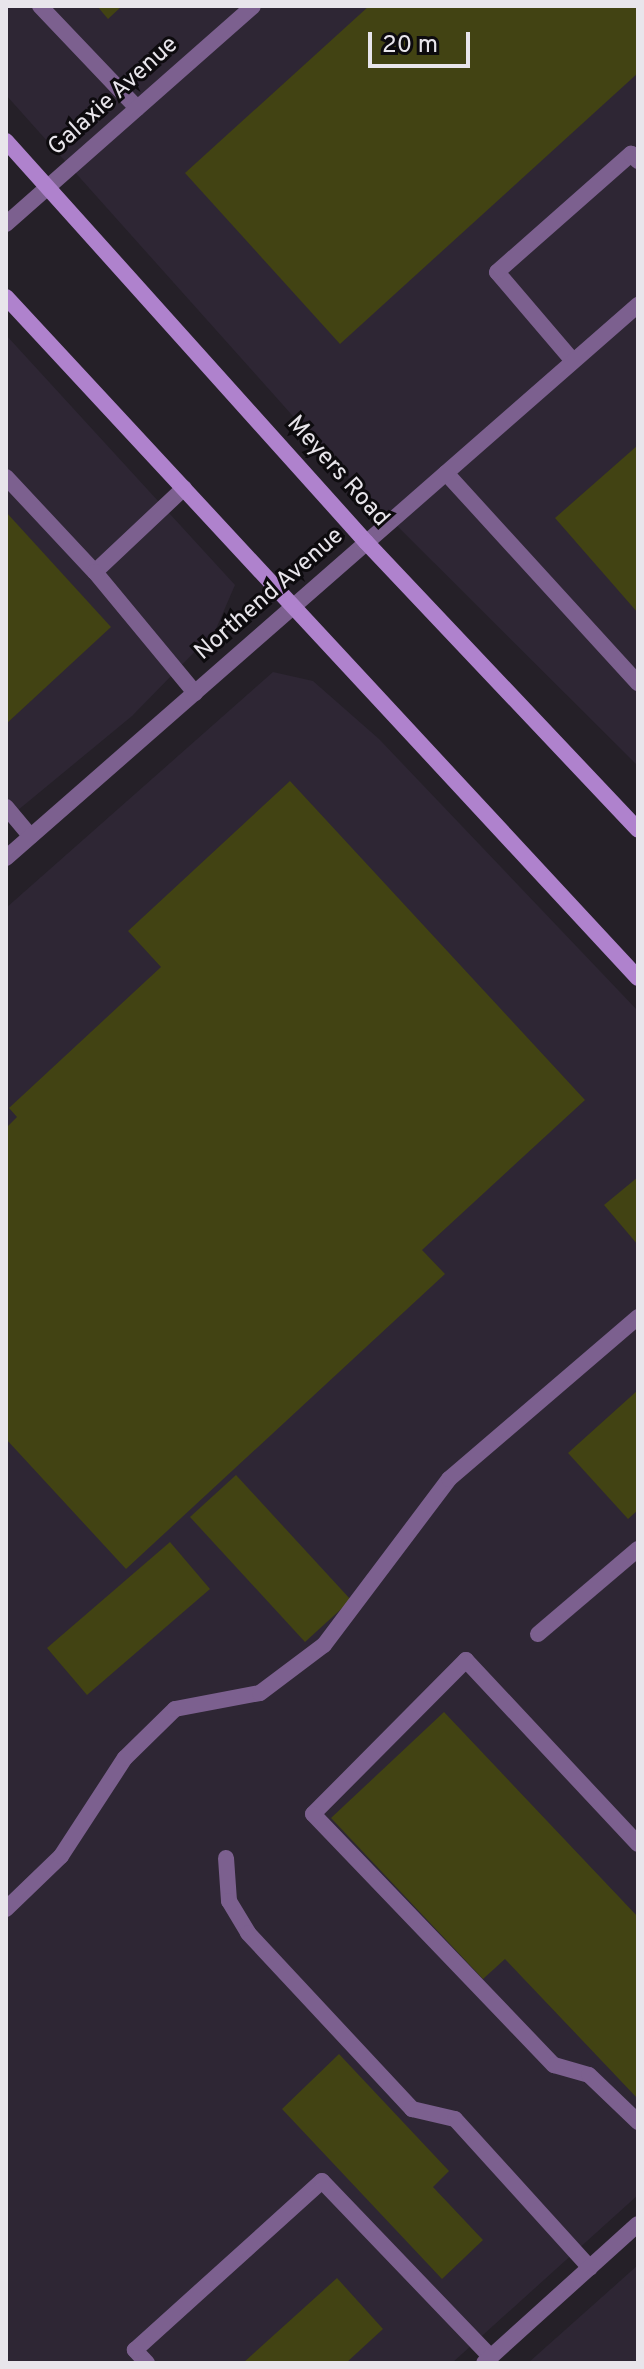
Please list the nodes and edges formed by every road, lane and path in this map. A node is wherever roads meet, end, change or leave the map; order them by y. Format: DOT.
graph roads {
  1 [pos="40,6"];
  2 [pos="253,6"];
  3 [pos="137,108"];
  4 [pos="6,141"];
  5 [pos="636,154"];
  6 [pos="49,187"];
  7 [pos="6,224"];
  8 [pos="6,297"];
  9 [pos="638,305"];
  10 [pos="573,361"];
  11 [pos="446,473"];
  12 [pos="6,477"];
  13 [pos="184,488"];
  14 [pos="366,542"];
  15 [pos="95,572"];
  16 [pos="291,609"];
  17 [pos="638,683"];
  18 [pos="195,693"];
  19 [pos="6,807"];
  20 [pos="638,830"];
  21 [pos="30,836"];
  22 [pos="6,858"];
  23 [pos="638,978"];
  24 [pos="638,1317"];
  25 [pos="638,1549"];
  26 [pos="538,1634"];
  27 [pos="638,1844"];
  28 [pos="226,1858"];
  29 [pos="6,1909"];
  30 [pos="638,2122"];
  31 [pos="638,2224"];
  32 [pos="590,2268"];
  33 [pos="488,2360"];
  34 [pos="147,2363"];
  1 -- 3 [label="street"];
  2 -- 3 [label="street, Galaxie Avenue"];
  3 -- 6 [label="street, Galaxie Avenue"];
  4 -- 6 [label="street, Meyers Road"];
  5 -- 10 [label="street"];
  6 -- 7 [label="street, Galaxie Avenue"];
  6 -- 14 [label="street, Meyers Road"];
  8 -- 13 [label="street"];
  9 -- 10 [label="street, Northend Avenue"];
  10 -- 11 [label="street, Northend Avenue"];
  11 -- 14 [label="street, Northend Avenue"];
  11 -- 17 [label="street"];
  12 -- 15 [label="street"];
  13 -- 15 [label="street"];
  13 -- 16 [label="street"];
  14 -- 16 [label="street, Northend Avenue"];
  14 -- 20 [label="street, Meyers Road"];
  15 -- 18 [label="street"];
  16 -- 18 [label="street, Northend Avenue"];
  16 -- 23 [label="street"];
  18 -- 21 [label="street, Northend Avenue"];
  19 -- 21 [label="street"];
  21 -- 22 [label="street, Northend Avenue"];
  24 -- 29 [label="street"];
  25 -- 26 [label="street"];
  27 -- 30 [label="street"];
  28 -- 32 [label="street"];
  31 -- 32 [label="street"];
  32 -- 33 [label="street"];
  33 -- 34 [label="street"];
}
